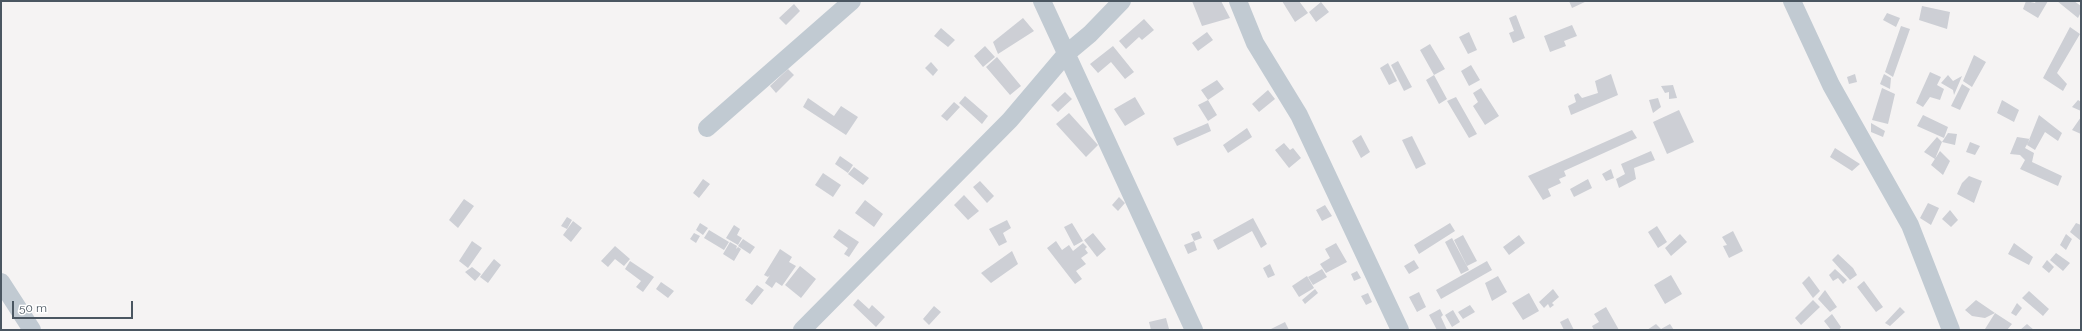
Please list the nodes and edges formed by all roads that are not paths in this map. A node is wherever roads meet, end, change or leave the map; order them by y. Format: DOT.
graph roads {
  1 [pos="852,1"];
  2 [pos="1042,1"];
  3 [pos="1122,1"];
  4 [pos="1238,1"];
  5 [pos="1792,1"];
  6 [pos="1066,54"];
  7 [pos="707,128"];
  8 [pos="1,282"];
  9 [pos="32,330"];
  10 [pos="802,330"];
  11 [pos="1194,330"];
  12 [pos="1400,330"];
  13 [pos="1950,330"];
  1 -- 7 [label="street"];
  2 -- 6 [label="street"];
  3 -- 6 [label="street"];
  4 -- 12 [label="street"];
  5 -- 13 [label="street"];
  6 -- 10 [label="street"];
  6 -- 11 [label="street"];
  8 -- 9 [label="street"];
}
